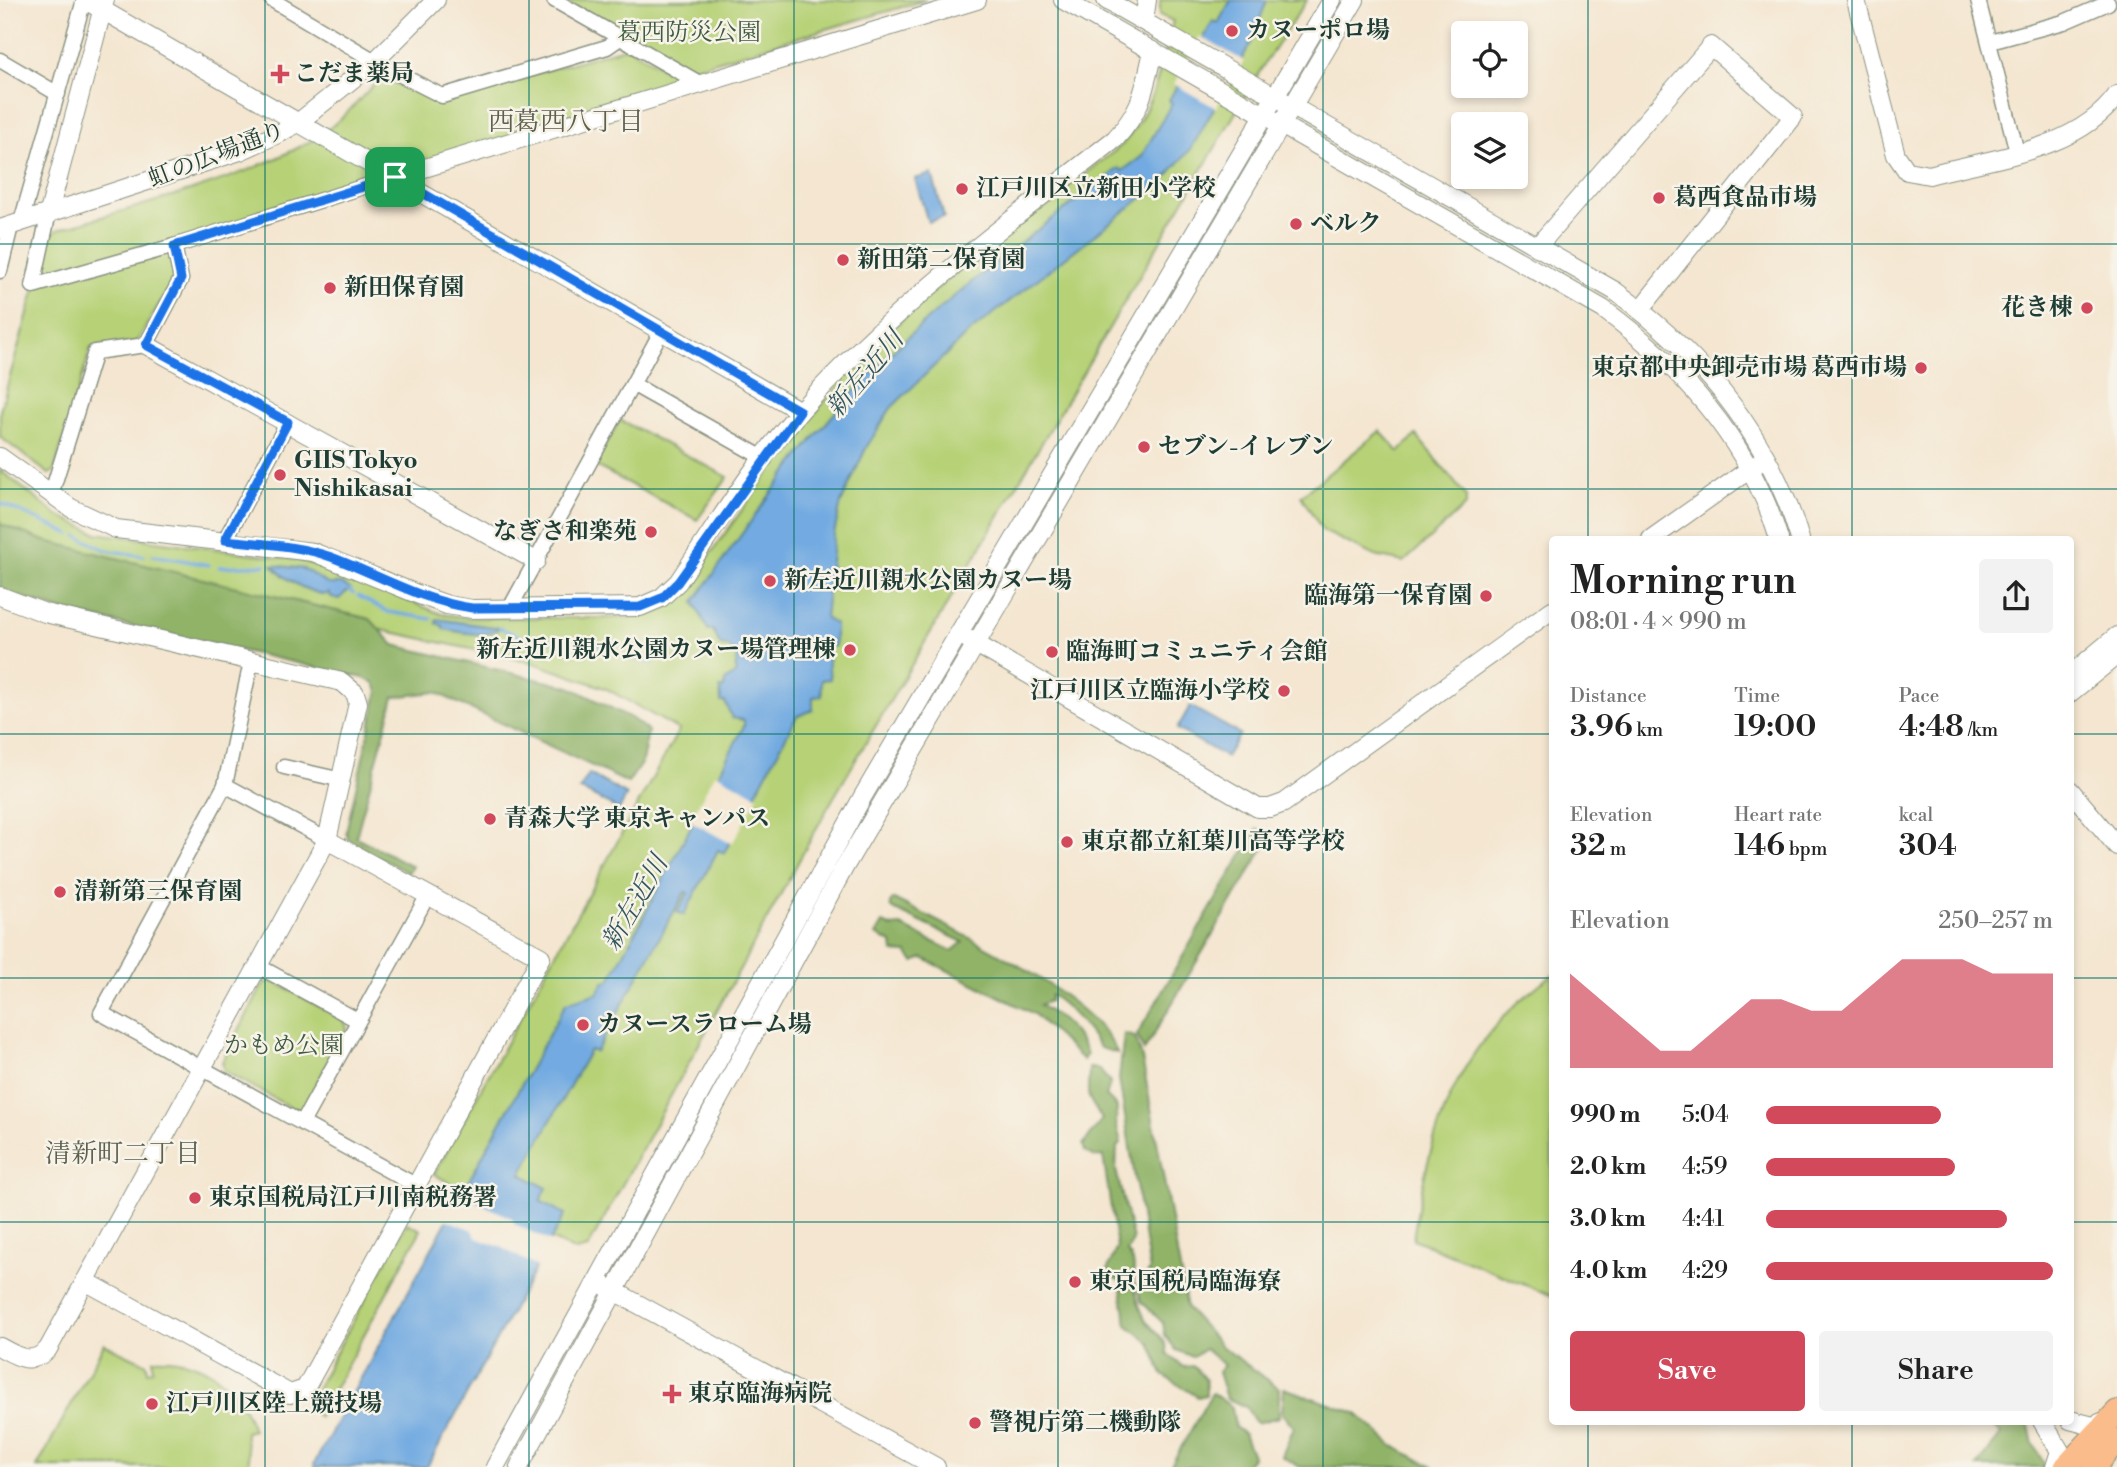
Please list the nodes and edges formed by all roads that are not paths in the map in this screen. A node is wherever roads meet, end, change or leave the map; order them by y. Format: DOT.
graph roads {
  1 [pos="85,0"];
  2 [pos="436,0"];
  3 [pos="554,0"];
  4 [pos="977,0"];
  5 [pos="1063,0"];
  6 [pos="1106,0"];
  7 [pos="1147,0"];
  8 [pos="1332,0"];
  9 [pos="1355,0"];
  10 [pos="1856,0"];
  11 [pos="1978,0"];
  12 [pos="281,2"];
  13 [pos="104,5"];
  14 [pos="2110,6"];
  15 [pos="1144,21"];
  16 [pos="620,38"];
  17 [pos="1990,42"];
  18 [pos="1153,51"];
  19 [pos="0,60"];
  20 [pos="375,61"];
  21 [pos="701,84"];
  22 [pos="58,94"];
  23 [pos="2117,95"];
  24 [pos="1276,97"];
  25 [pos="1292,107"];
  26 [pos="1264,117"];
  27 [pos="299,122"];
  28 [pos="1281,126"];
  29 [pos="2017,152"];
  30 [pos="395,177"];
  31 [pos="49,212"];
  32 [pos="11,226"];
  33 [pos="174,246"];
  34 [pos="1537,247"];
  35 [pos="0,271"];
  36 [pos="1640,310"];
  37 [pos="661,331"];
  38 [pos="146,345"];
  39 [pos="634,385"];
  40 [pos="800,411"];
  41 [pos="288,422"];
  42 [pos="0,457"];
  43 [pos="1766,458"];
  44 [pos="765,459"];
  45 [pos="1749,470"];
  46 [pos="51,495"];
  47 [pos="1655,536"];
  48 [pos="1778,536"];
  49 [pos="1799,536"];
  50 [pos="225,540"];
  51 [pos="536,561"];
  52 [pos="0,597"];
  53 [pos="512,606"];
  54 [pos="1549,612"];
  55 [pos="960,634"];
  56 [pos="2117,636"];
  57 [pos="976,644"];
  58 [pos="2117,655"];
  59 [pos="251,662"];
  60 [pos="2074,672"];
  61 [pos="2074,691"];
  62 [pos="284,767"];
  63 [pos="342,780"];
  64 [pos="225,785"];
  65 [pos="2074,795"];
  66 [pos="327,840"];
  67 [pos="2117,846"];
  68 [pos="428,895"];
  69 [pos="258,966"];
  70 [pos="357,1020"];
  71 [pos="203,1069"];
  72 [pos="302,1123"];
  73 [pos="415,1185"];
  74 [pos="85,1281"];
  75 [pos="596,1281"];
  76 [pos="615,1291"];
  77 [pos="0,1347"];
  78 [pos="2115,1413"];
  79 [pos="2074,1421"];
  80 [pos="2044,1425"];
  81 [pos="2117,1440"];
  82 [pos="495,1467"];
  83 [pos="519,1467"];
  84 [pos="936,1467"];
  85 [pos="2055,1467"];
  86 [pos="2066,1467"];
  87 [pos="2094,1467"];
  1 -- 13 [label="street"];
  1 -- 22 [label="street"];
  2 -- 20 [label="street, 虹の広場通り"];
  3 -- 16 [label="street"];
  4 -- 21 [label="street"];
  5 -- 18 [label="street"];
  6 -- 15 [label="street"];
  7 -- 15 [label="street"];
  8 -- 24 [label="street"];
  9 -- 25 [label="street"];
  10 -- 29 [label="street"];
  11 -- 17 [label="street"];
  12 -- 20 [label="street"];
  13 -- 27 [label="street"];
  13 -- 31 [label="street"];
  14 -- 17 [label="street"];
  15 -- 24 [label="street"];
  16 -- 20 [label="street"];
  16 -- 21 [label="street"];
  17 -- 29 [label="street"];
  18 -- 26 [label="street"];
  18 -- 40 [label="street"];
  19 -- 22 [label="street"];
  20 -- 27 [label="street, 虹の広場通り"];
  21 -- 30 [label="street"];
  22 -- 32 [label="street"];
  23 -- 29 [label="street"];
  24 -- 25 [label="street"];
  24 -- 26 [label="street"];
  25 -- 28 [label="street"];
  25 -- 34 [label="street"];
  26 -- 28 [label="street"];
  26 -- 55 [label="street"];
  27 -- 30 [label="street"];
  27 -- 31 [label="street, 虹の広場通り"];
  28 -- 45 [label="street"];
  28 -- 57 [label="street"];
  30 -- 33 [label="street"];
  30 -- 37 [label="street"];
  31 -- 32 [label="street, 虹の広場通り"];
  31 -- 33 [label="street"];
  32 -- 35 [label="street"];
  33 -- 38 [label="street"];
  34 -- 36 [label="street"];
  34 -- 36 [label="street"];
  36 -- 43 [label="street"];
  37 -- 39 [label="street"];
  37 -- 40 [label="street"];
  38 -- 41 [label="street"];
  38 -- 46 [label="street"];
  39 -- 44 [label="street"];
  39 -- 51 [label="street"];
  40 -- 44 [label="street"];
  41 -- 50 [label="street"];
  41 -- 51 [label="street"];
  42 -- 46 [label="street"];
  43 -- 45 [label="street"];
  43 -- 49 [label="street"];
  44 -- 53 [label="street"];
  45 -- 47 [label="street"];
  45 -- 48 [label="street"];
  46 -- 50 [label="street"];
  50 -- 53 [label="street"];
  51 -- 53 [label="street"];
  52 -- 59 [label="street"];
  54 -- 57 [label="street"];
  55 -- 57 [label="street"];
  55 -- 75 [label="street"];
  56 -- 60 [label="street"];
  57 -- 76 [label="street"];
  58 -- 61 [label="street"];
  59 -- 63 [label="street"];
  59 -- 64 [label="street"];
  62 -- 63 [label="street"];
  63 -- 66 [label="street"];
  64 -- 66 [label="street"];
  64 -- 71 [label="street"];
  65 -- 67 [label="street"];
  66 -- 68 [label="street"];
  66 -- 69 [label="street"];
  68 -- 70 [label="street"];
  68 -- 73 [label="street"];
  69 -- 70 [label="street"];
  69 -- 71 [label="street"];
  70 -- 72 [label="street"];
  71 -- 72 [label="street"];
  71 -- 74 [label="street"];
  72 -- 73 [label="street"];
  73 -- 74 [label="street"];
  74 -- 77 [label="street"];
  75 -- 76 [label="street"];
  75 -- 82 [label="street"];
  76 -- 83 [label="street"];
  76 -- 84 [label="street"];
  78 -- 79 [label="street"];
  78 -- 86 [label="highway"];
  80 -- 85 [label="street"];
  81 -- 87 [label="highway"];
}
